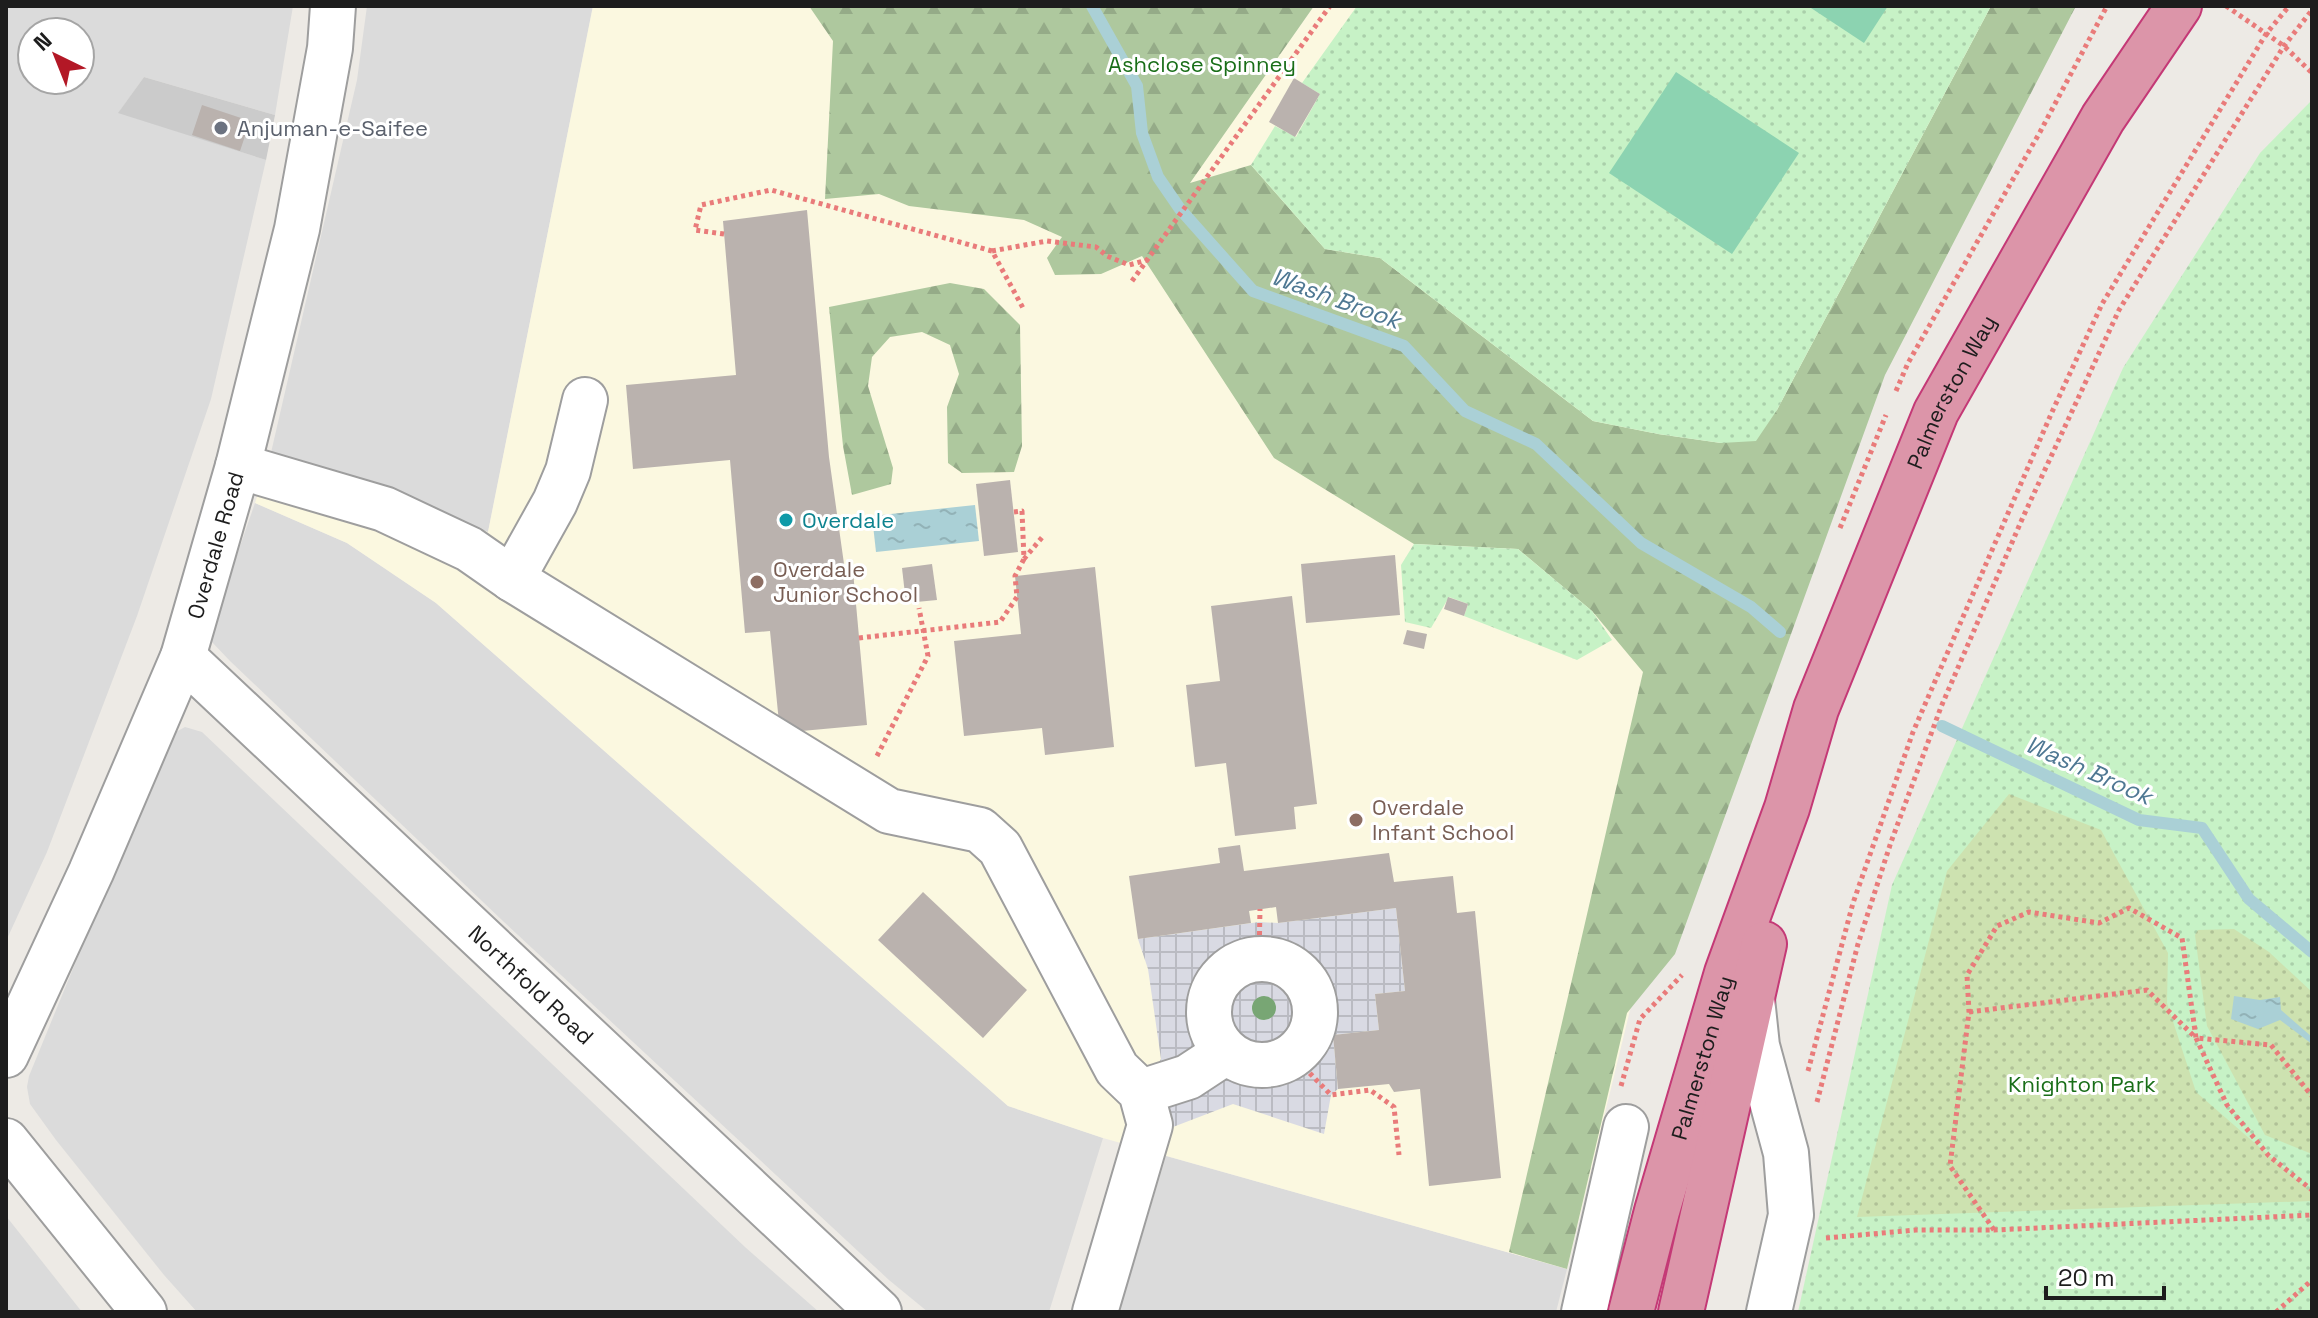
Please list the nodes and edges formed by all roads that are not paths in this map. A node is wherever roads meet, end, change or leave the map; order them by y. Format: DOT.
graph roads {
  1 [pos="333,6"];
  2 [pos="2179,6"];
  3 [pos="585,400"];
  4 [pos="238,466"];
  5 [pos="512,579"];
  6 [pos="183,657"];
  7 [pos="1787,808"];
  8 [pos="1752,997"];
  9 [pos="1226,1052"];
  10 [pos="6,1055"];
  11 [pos="1145,1109"];
  12 [pos="1626,1127"];
  13 [pos="6,1141"];
  14 [pos="144,1312"];
  15 [pos="879,1312"];
  16 [pos="1095,1312"];
  17 [pos="1584,1312"];
  18 [pos="1631,1312"];
  19 [pos="1681,1312"];
  20 [pos="1769,1312"];
  1 -- 4 [label="street, Overdale Road"];
  2 -- 7 [label="highway, Palmerston Way"];
  3 -- 5 [label="street"];
  4 -- 5 [label="street"];
  4 -- 6 [label="street, Overdale Road"];
  5 -- 11 [label="street"];
  6 -- 10 [label="street, Overdale Road"];
  6 -- 15 [label="street, Northfold Road"];
  7 -- 8 [label="highway, Palmerston Way"];
  7 -- 18 [label="highway, Palmerston Way"];
  8 -- 19 [label="highway, Palmerston Way"];
  8 -- 20 [label="street"];
  9 -- 9 [label="street"];
  9 -- 11 [label="street"];
  11 -- 16 [label="street"];
  12 -- 17 [label="street"];
  13 -- 14 [label="street"];
}
